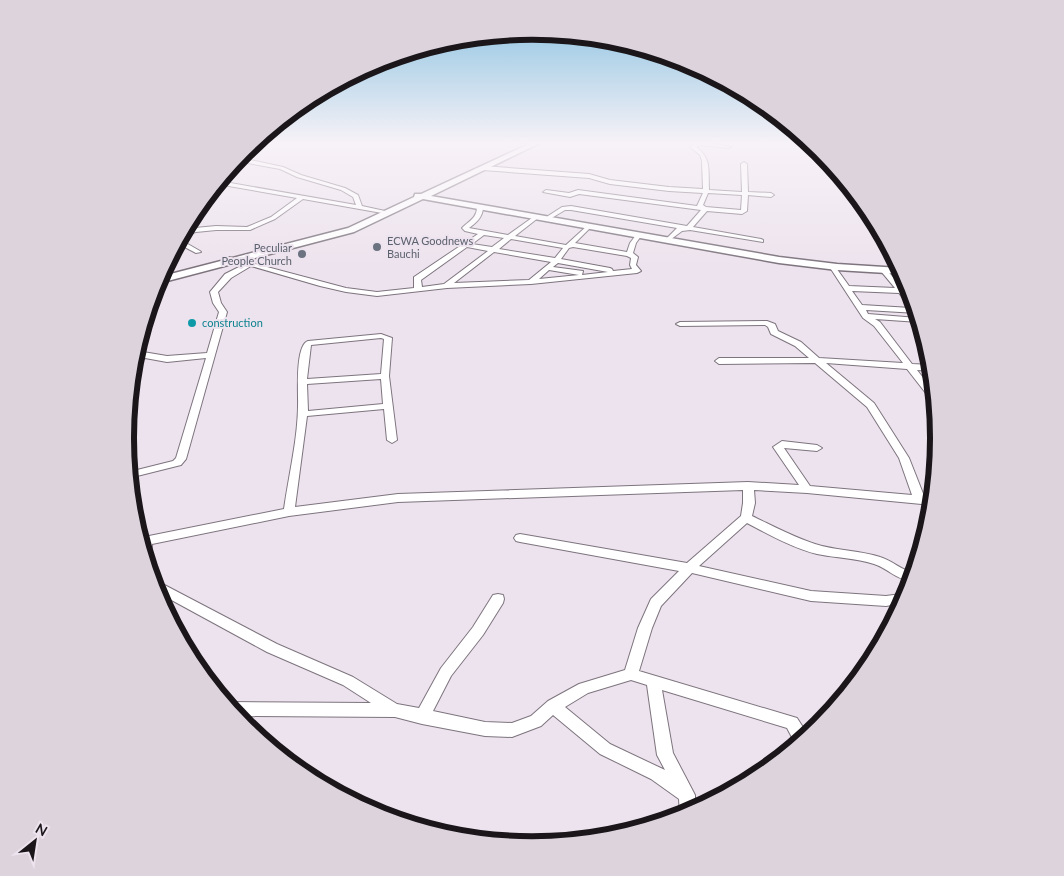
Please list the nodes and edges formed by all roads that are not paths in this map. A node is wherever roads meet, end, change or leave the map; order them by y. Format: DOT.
graph roads {
  1 [pos="226,184"];
  2 [pos="326,184"];
  3 [pos="450,184"];
  4 [pos="451,184"];
  5 [pos="624,184"];
  6 [pos="706,184"];
  7 [pos="746,184"];
  8 [pos="656,188"];
  9 [pos="546,192"];
  10 [pos="706,192"];
  11 [pos="746,194"];
  12 [pos="771,195"];
  13 [pos="427,196"];
  14 [pos="301,198"];
  15 [pos="647,202"];
  16 [pos="359,206"];
  17 [pos="480,207"];
  18 [pos="642,207"];
  19 [pos="705,209"];
  20 [pos="382,211"];
  21 [pos="636,213"];
  22 [pos="536,217"];
  23 [pos="550,217"];
  24 [pos="631,218"];
  25 [pos="588,227"];
  26 [pos="688,229"];
  27 [pos="192,231"];
  28 [pos="482,233"];
  29 [pos="638,236"];
  30 [pos="510,237"];
  31 [pos="670,238"];
  32 [pos="762,241"];
  33 [pos="184,245"];
  34 [pos="466,245"];
  35 [pos="567,246"];
  36 [pos="494,250"];
  37 [pos="198,252"];
  38 [pos="629,254"];
  39 [pos="234,259"];
  40 [pos="556,261"];
  41 [pos="250,264"];
  42 [pos="832,266"];
  43 [pos="546,268"];
  44 [pos="892,269"];
  45 [pos="884,270"];
  46 [pos="893,270"];
  47 [pos="625,272"];
  48 [pos="170,274"];
  49 [pos="596,275"];
  50 [pos="167,279"];
  51 [pos="531,282"];
  52 [pos="447,286"];
  53 [pos="847,288"];
  54 [pos="417,289"];
  55 [pos="901,291"];
  56 [pos="861,308"];
  57 [pos="909,310"];
  58 [pos="866,316"];
  59 [pos="912,319"];
  60 [pos="680,324"];
  61 [pos="143,355"];
  62 [pos="210,355"];
  63 [pos="818,360"];
  64 [pos="720,361"];
  65 [pos="909,366"];
  66 [pos="923,367"];
  67 [pos="385,376"];
  68 [pos="302,382"];
  69 [pos="927,389"];
  70 [pos="388,406"];
  71 [pos="303,414"];
  72 [pos="392,440"];
  73 [pos="817,448"];
  74 [pos="136,473"];
  75 [pos="748,486"];
  76 [pos="806,489"];
  77 [pos="919,499"];
  78 [pos="925,500"];
  79 [pos="288,512"];
  80 [pos="746,518"];
  81 [pos="520,538"];
  82 [pos="148,540"];
  83 [pos="689,568"];
  84 [pos="905,577"];
  85 [pos="164,590"];
  86 [pos="498,599"];
  87 [pos="896,599"];
  88 [pos="631,674"];
  89 [pos="653,680"];
  90 [pos="553,706"];
  91 [pos="241,708"];
  92 [pos="395,710"];
  93 [pos="422,717"];
  94 [pos="798,733"];
  95 [pos="687,795"];
  96 [pos="687,805"];
  1 -- 14 [label="street"];
  2 -- 16 [label="street"];
  3 -- 13 [label="street"];
  4 -- 13 [label="street"];
  5 -- 8 [label="street"];
  6 -- 10 [label="street"];
  7 -- 11 [label="street"];
  8 -- 10 [label="street"];
  8 -- 15 [label="street"];
  9 -- 15 [label="street"];
  10 -- 11 [label="street"];
  10 -- 19 [label="street"];
  11 -- 12 [label="street"];
  11 -- 19 [label="street"];
  13 -- 17 [label="street"];
  13 -- 20 [label="street"];
  13 -- 23 [label="street"];
  13 -- 39 [label="street"];
  14 -- 16 [label="street"];
  14 -- 27 [label="street"];
  15 -- 18 [label="street"];
  15 -- 19 [label="street"];
  16 -- 20 [label="street"];
  17 -- 22 [label="street"];
  17 -- 28 [label="street"];
  19 -- 26 [label="street"];
  20 -- 39 [label="street"];
  21 -- 24 [label="street"];
  22 -- 25 [label="street"];
  22 -- 30 [label="street"];
  23 -- 24 [label="street"];
  23 -- 31 [label="street"];
  24 -- 26 [label="street"];
  25 -- 29 [label="street"];
  25 -- 35 [label="street"];
  26 -- 31 [label="street"];
  26 -- 32 [label="street"];
  28 -- 30 [label="street"];
  28 -- 34 [label="street"];
  29 -- 38 [label="street"];
  29 -- 42 [label="street"];
  30 -- 35 [label="street"];
  30 -- 36 [label="street"];
  31 -- 44 [label="street"];
  33 -- 37 [label="street"];
  34 -- 36 [label="street"];
  34 -- 54 [label="street"];
  35 -- 38 [label="street"];
  35 -- 40 [label="street"];
  36 -- 40 [label="street"];
  36 -- 52 [label="street"];
  38 -- 47 [label="street"];
  39 -- 41 [label="street"];
  39 -- 48 [label="street"];
  39 -- 50 [label="street"];
  40 -- 43 [label="street"];
  40 -- 47 [label="street"];
  41 -- 54 [label="street"];
  41 -- 62 [label="street"];
  42 -- 45 [label="street"];
  42 -- 53 [label="street"];
  43 -- 49 [label="street"];
  43 -- 51 [label="street"];
  45 -- 46 [label="street"];
  45 -- 55 [label="street"];
  47 -- 49 [label="street"];
  49 -- 51 [label="street"];
  51 -- 52 [label="street"];
  52 -- 54 [label="street"];
  53 -- 55 [label="street"];
  53 -- 56 [label="street"];
  56 -- 57 [label="street"];
  56 -- 58 [label="street"];
  58 -- 59 [label="street"];
  58 -- 65 [label="street"];
  60 -- 63 [label="street"];
  61 -- 62 [label="street"];
  62 -- 74 [label="street"];
  63 -- 64 [label="street"];
  63 -- 65 [label="street"];
  63 -- 77 [label="street"];
  65 -- 66 [label="street"];
  65 -- 69 [label="street"];
  67 -- 68 [label="street"];
  67 -- 68 [label="street"];
  67 -- 70 [label="street"];
  68 -- 71 [label="street"];
  70 -- 71 [label="street"];
  70 -- 72 [label="street"];
  71 -- 79 [label="street"];
  73 -- 76 [label="street"];
  75 -- 76 [label="street"];
  75 -- 79 [label="street"];
  75 -- 80 [label="street"];
  76 -- 77 [label="street"];
  77 -- 78 [label="street"];
  79 -- 82 [label="street"];
  80 -- 83 [label="street"];
  80 -- 84 [label="street"];
  81 -- 83 [label="street"];
  83 -- 87 [label="street"];
  83 -- 88 [label="street"];
  85 -- 92 [label="street"];
  86 -- 93 [label="street"];
  88 -- 89 [label="street"];
  88 -- 90 [label="street"];
  89 -- 94 [label="street"];
  89 -- 95 [label="street"];
  90 -- 93 [label="street"];
  90 -- 95 [label="street"];
  91 -- 92 [label="street"];
  92 -- 93 [label="street"];
  95 -- 96 [label="street"];
}
